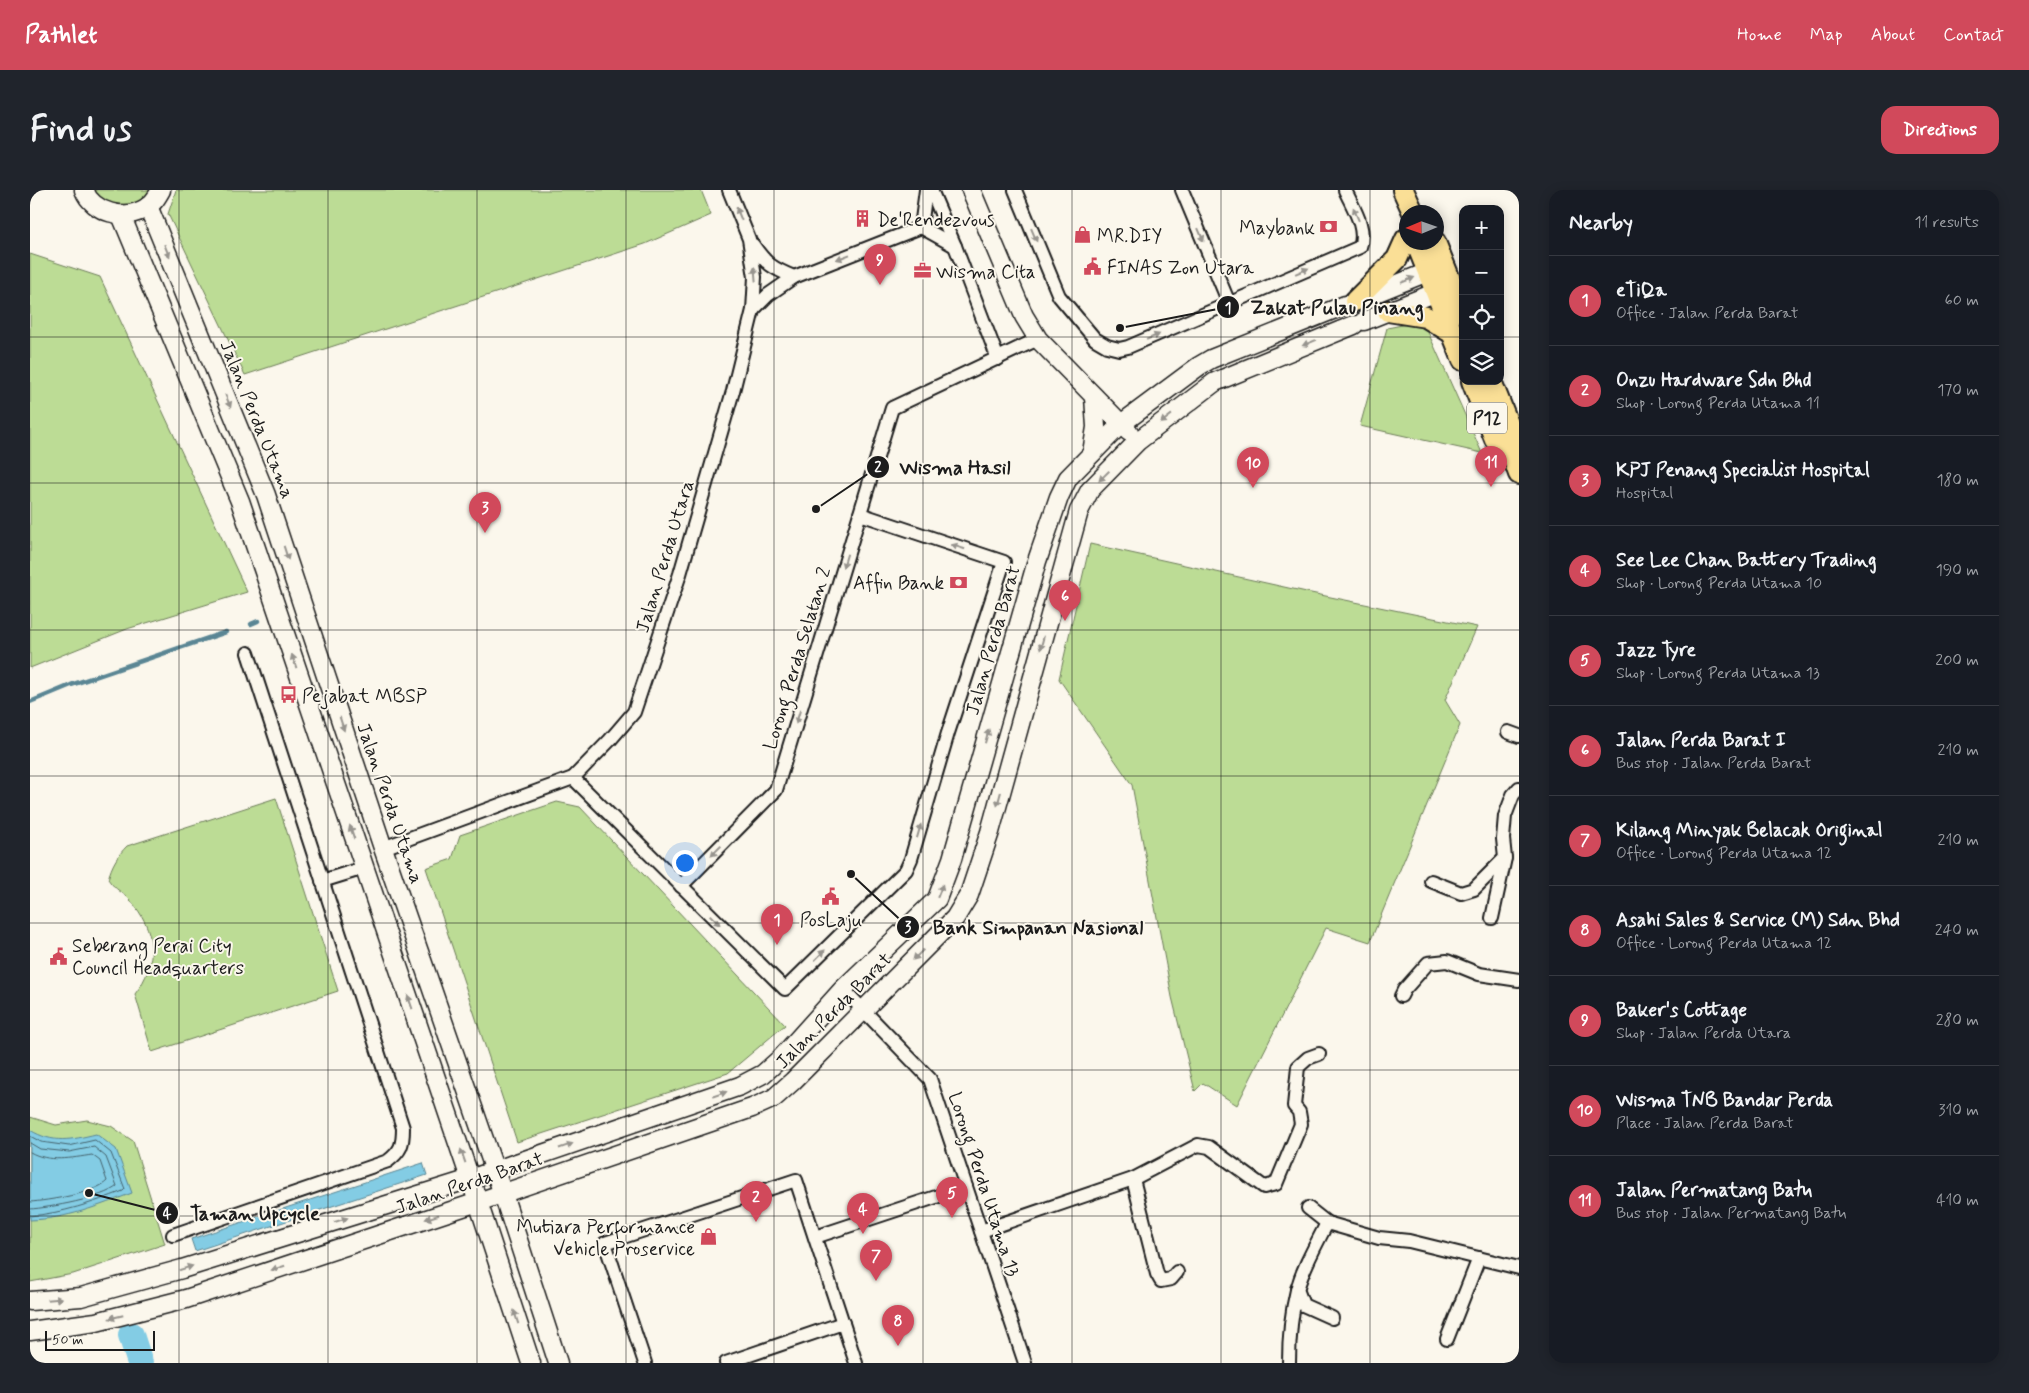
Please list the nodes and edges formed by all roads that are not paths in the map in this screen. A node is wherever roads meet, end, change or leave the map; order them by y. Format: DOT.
graph roads {
  1 [pos="84,190"];
  2 [pos="161,190"];
  3 [pos="729,190"];
  4 [pos="926,190"];
  5 [pos="931,190"];
  6 [pos="971,190"];
  7 [pos="1015,190"];
  8 [pos="1182,190"];
  9 [pos="1346,190"];
  10 [pos="1403,190"];
  11 [pos="1410,205"];
  12 [pos="148,206"];
  13 [pos="121,215"];
  14 [pos="921,227"];
  15 [pos="748,239"];
  16 [pos="955,246"];
  17 [pos="1401,250"];
  18 [pos="1422,250"];
  19 [pos="1435,250"];
  20 [pos="1436,268"];
  21 [pos="794,276"];
  22 [pos="1444,289"];
  23 [pos="1229,302"];
  24 [pos="1350,303"];
  25 [pos="1459,307"];
  26 [pos="753,310"];
  27 [pos="1388,311"];
  28 [pos="1452,333"];
  29 [pos="1038,339"];
  30 [pos="1459,350"];
  31 [pos="998,359"];
  32 [pos="1474,385"];
  33 [pos="1493,385"];
  34 [pos="1094,397"];
  35 [pos="1121,424"];
  36 [pos="1138,441"];
  37 [pos="1510,449"];
  38 [pos="1092,452"];
  39 [pos="1519,474"];
  40 [pos="860,514"];
  41 [pos="248,653"];
  42 [pos="573,778"];
  43 [pos="1519,788"];
  44 [pos="383,848"];
  45 [pos="1505,858"];
  46 [pos="952,859"];
  47 [pos="364,868"];
  48 [pos="977,869"];
  49 [pos="322,881"];
  50 [pos="1431,881"];
  51 [pos="681,886"];
  52 [pos="1492,918"];
  53 [pos="1519,980"];
  54 [pos="842,989"];
  55 [pos="1401,996"];
  56 [pos="864,1010"];
  57 [pos="1319,1054"];
  58 [pos="495,1171"];
  59 [pos="470,1179"];
  60 [pos="1133,1179"];
  61 [pos="966,1187"];
  62 [pos="503,1194"];
  63 [pos="478,1202"];
  64 [pos="1308,1208"];
  65 [pos="1327,1223"];
  66 [pos="980,1231"];
  67 [pos="173,1235"];
  68 [pos="815,1237"];
  69 [pos="1479,1258"];
  70 [pos="1519,1268"];
  71 [pos="1177,1272"];
  72 [pos="1297,1290"];
  73 [pos="30,1301"];
  74 [pos="1332,1318"];
  75 [pos="842,1323"];
  76 [pos="30,1331"];
  77 [pos="1447,1339"];
  78 [pos="531,1363"];
  79 [pos="558,1363"];
  80 [pos="645,1363"];
  81 [pos="726,1363"];
  82 [pos="856,1363"];
  83 [pos="1025,1363"];
  84 [pos="1289,1363"];
  1 -- 13 [label="street"];
  2 -- 12 [label="street"];
  15 -- 3 [label="street, one-way"];
  4 -- 14 [label="street"];
  5 -- 16 [label="street"];
  6 -- 29 [label="street"];
  7 -- 23 [label="street, one-way"];
  8 -- 23 [label="street, one-way"];
  23 -- 9 [label="street, one-way"];
  10 -- 11 [label="main road"];
  12 -- 13 [label="street"];
  12 -- 44 [label="street, Jalan Perda Utama, one-way"];
  47 -- 13 [label="street, one-way"];
  14 -- 16 [label="street"];
  14 -- 21 [label="street, one-way"];
  15 -- 21 [label="street"];
  26 -- 15 [label="street, Jalan Perda Utara, one-way"];
  16 -- 31 [label="street"];
  17 -- 24 [label="main road"];
  18 -- 20 [label="main road"];
  19 -- 20 [label="main road"];
  20 -- 22 [label="main road"];
  24 -- 20 [label="street, Jalan Perda Barat, one-way"];
  21 -- 26 [label="street"];
  22 -- 25 [label="main road"];
  22 -- 27 [label="street, Jalan Perda Barat"];
  22 -- 28 [label="main road"];
  24 -- 35 [label="street, Jalan Perda Barat"];
  26 -- 42 [label="street, Jalan Perda Utara"];
  27 -- 28 [label="main road"];
  27 -- 36 [label="street, Jalan Perda Barat, one-way"];
  28 -- 30 [label="main road"];
  29 -- 31 [label="street"];
  29 -- 34 [label="street"];
  31 -- 40 [label="street, Lorong Perda Selatan 2"];
  32 -- 37 [label="main road, P12"];
  33 -- 37 [label="main road, P12"];
  34 -- 35 [label="street"];
  34 -- 38 [label="street"];
  35 -- 36 [label="street"];
  35 -- 38 [label="street, Jalan Perda Barat"];
  36 -- 48 [label="street, Jalan Perda Barat, one-way"];
  37 -- 39 [label="main road, P12"];
  46 -- 38 [label="street, Jalan Perda Barat, one-way"];
  40 -- 51 [label="street, Lorong Perda Selatan 2, one-way"];
  51 -- 40 [label="street, one-way"];
  41 -- 49 [label="street"];
  42 -- 44 [label="street, Jalan Perda Utara"];
  42 -- 51 [label="street"];
  43 -- 45 [label="street"];
  44 -- 58 [label="street, Jalan Perda Utama"];
  45 -- 50 [label="street"];
  45 -- 52 [label="street"];
  46 -- 48 [label="street"];
  54 -- 46 [label="street, Jalan Perda Barat, one-way"];
  47 -- 49 [label="street"];
  59 -- 47 [label="street, one-way"];
  48 -- 56 [label="street, Jalan Perda Barat, one-way"];
  49 -- 67 [label="street"];
  53 -- 55 [label="street"];
  54 -- 56 [label="street, Lorong Perda Utama 13"];
  58 -- 54 [label="street, Jalan Perda Barat, one-way"];
  56 -- 61 [label="street, Lorong Perda Utama 13"];
  56 -- 62 [label="street, Jalan Perda Barat"];
  57 -- 60 [label="street"];
  58 -- 59 [label="street, Jalan Perda Barat"];
  58 -- 62 [label="street, Jalan Perda Utama"];
  59 -- 63 [label="street"];
  73 -- 59 [label="street, Jalan Perda Barat, one-way"];
  60 -- 66 [label="street"];
  60 -- 71 [label="street"];
  61 -- 66 [label="street, Lorong Perda Utama 13"];
  61 -- 68 [label="street"];
  62 -- 63 [label="street, Jalan Perda Barat"];
  62 -- 79 [label="street, Jalan Perda Utama"];
  63 -- 76 [label="street, Jalan Perda Barat, one-way"];
  78 -- 63 [label="street, one-way"];
  64 -- 65 [label="street"];
  65 -- 69 [label="street"];
  65 -- 72 [label="street"];
  66 -- 83 [label="street, Lorong Perda Utama 13"];
  68 -- 75 [label="street"];
  68 -- 80 [label="street"];
  69 -- 70 [label="street"];
  69 -- 77 [label="street"];
  72 -- 74 [label="street"];
  72 -- 84 [label="street"];
  75 -- 81 [label="street"];
  75 -- 82 [label="street"];
}
